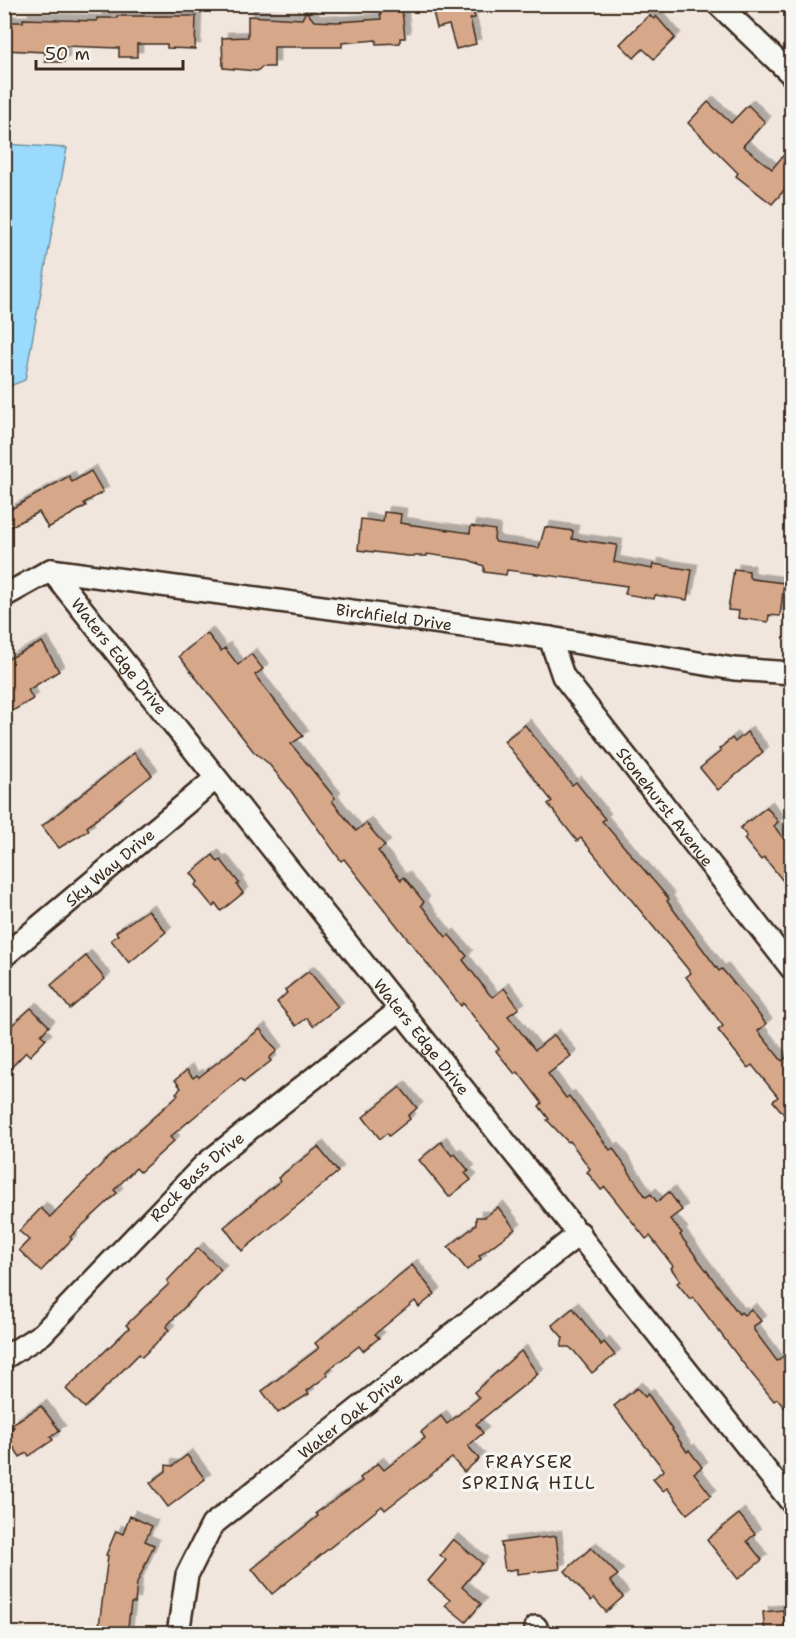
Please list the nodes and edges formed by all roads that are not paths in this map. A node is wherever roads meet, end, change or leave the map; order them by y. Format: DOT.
graph roads {
  1 [pos="718,4"];
  2 [pos="792,75"];
  3 [pos="51,570"];
  4 [pos="4,596"];
  5 [pos="550,638"];
  6 [pos="792,674"];
  7 [pos="214,779"];
  8 [pos="4,956"];
  9 [pos="792,969"];
  10 [pos="401,1009"];
  11 [pos="580,1233"];
  12 [pos="4,1358"];
  13 [pos="792,1503"];
  14 [pos="178,1634"];
  1 -- 2 [label="street"];
  3 -- 4 [label="street"];
  3 -- 5 [label="street, Birchfield Drive"];
  3 -- 7 [label="street, Waters Edge Drive"];
  5 -- 6 [label="street, Birchfield Drive"];
  5 -- 9 [label="street, Stonehurst Avenue"];
  7 -- 8 [label="street, Sky Way Drive"];
  7 -- 10 [label="street, Waters Edge Drive"];
  10 -- 11 [label="street, Waters Edge Drive"];
  10 -- 12 [label="street, Rock Bass Drive"];
  11 -- 13 [label="street, Waters Edge Drive"];
  11 -- 14 [label="street, Water Oak Drive"];
}
